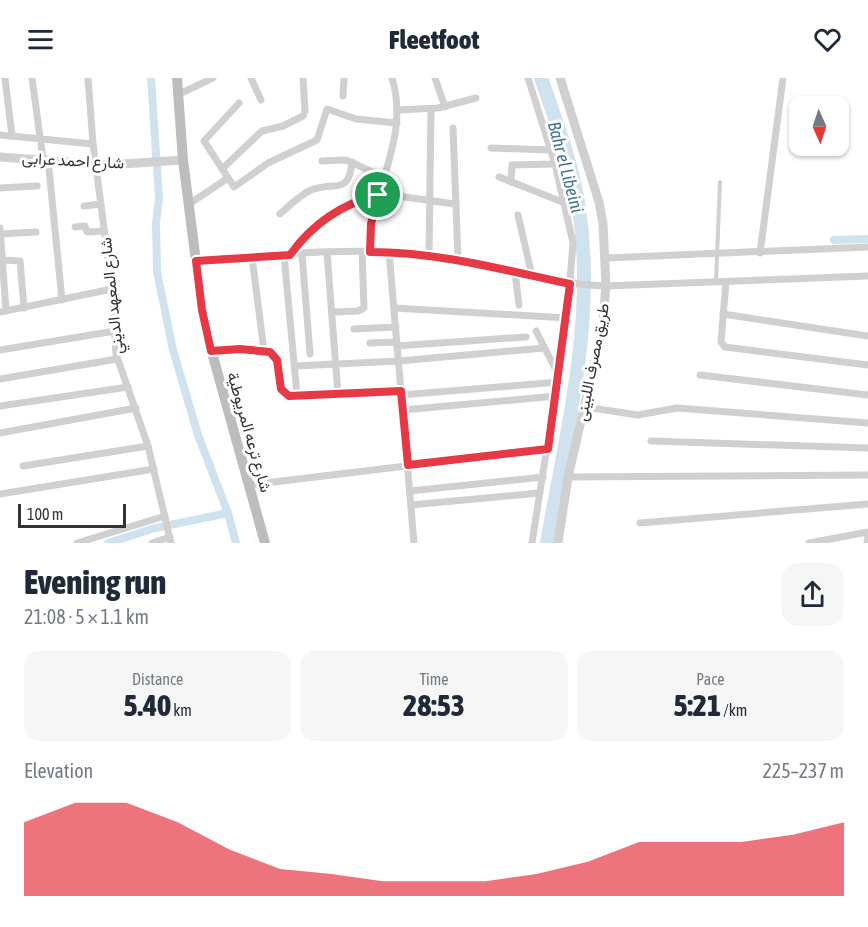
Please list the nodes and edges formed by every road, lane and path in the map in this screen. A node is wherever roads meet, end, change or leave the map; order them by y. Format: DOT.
graph roads {
  1 [pos="5,78"];
  2 [pos="32,78"];
  3 [pos="88,78"];
  4 [pos="177,78"];
  5 [pos="213,78"];
  6 [pos="250,78"];
  7 [pos="303,78"];
  8 [pos="344,78"];
  9 [pos="392,78"];
  10 [pos="435,78"];
  11 [pos="528,78"];
  12 [pos="560,78"];
  13 [pos="783,78"];
  14 [pos="177,95"];
  15 [pos="342,96"];
  16 [pos="476,98"];
  17 [pos="261,100"];
  18 [pos="239,103"];
  19 [pos="445,107"];
  20 [pos="431,109"];
  21 [pos="397,110"];
  22 [pos="397,123"];
  23 [pos="453,128"];
  24 [pos="0,135"];
  25 [pos="12,136"];
  26 [pos="40,139"];
  27 [pos="93,144"];
  28 [pos="491,148"];
  29 [pos="551,150"];
  30 [pos="0,156"];
  31 [pos="45,159"];
  32 [pos="177,160"];
  33 [pos="322,161"];
  34 [pos="352,162"];
  35 [pos="96,164"];
  36 [pos="555,164"];
  37 [pos="222,169"];
  38 [pos="499,177"];
  39 [pos="228,178"];
  40 [pos="386,178"];
  41 [pos="511,182"];
  42 [pos="720,182"];
  43 [pos="37,186"];
  44 [pos="0,188"];
  45 [pos="378,195"];
  46 [pos="429,202"];
  47 [pos="565,203"];
  48 [pos="101,204"];
  49 [pos="189,204"];
  50 [pos="456,204"];
  51 [pos="84,206"];
  52 [pos="280,214"];
  53 [pos="518,215"];
  54 [pos="75,227"];
  55 [pos="0,228"];
  56 [pos="104,231"];
  57 [pos="36,232"];
  58 [pos="0,234"];
  59 [pos="868,247"];
  60 [pos="362,252"];
  61 [pos="370,252"];
  62 [pos="389,252"];
  63 [pos="327,253"];
  64 [pos="760,253"];
  65 [pos="302,254"];
  66 [pos="287,255"];
  67 [pos="429,255"];
  68 [pos="717,255"];
  69 [pos="252,257"];
  70 [pos="606,258"];
  71 [pos="458,259"];
  72 [pos="2,260"];
  73 [pos="196,261"];
  74 [pos="515,272"];
  75 [pos="532,276"];
  76 [pos="868,276"];
  77 [pos="716,282"];
  78 [pos="726,282"];
  79 [pos="570,284"];
  80 [pos="606,286"];
  81 [pos="112,289"];
  82 [pos="62,300"];
  83 [pos="519,305"];
  84 [pos="24,308"];
  85 [pos="394,308"];
  86 [pos="3,312"];
  87 [pos="332,312"];
  88 [pos="723,314"];
  89 [pos="567,318"];
  90 [pos="396,327"];
  91 [pos="354,329"];
  92 [pos="115,331"];
  93 [pos="536,331"];
  94 [pos="868,336"];
  95 [pos="525,337"];
  96 [pos="370,343"];
  97 [pos="397,344"];
  98 [pos="544,348"];
  99 [pos="0,350"];
  100 [pos="211,351"];
  101 [pos="264,351"];
  102 [pos="310,354"];
  103 [pos="117,359"];
  104 [pos="399,361"];
  105 [pos="336,364"];
  106 [pos="868,365"];
  107 [pos="295,366"];
  108 [pos="700,375"];
  109 [pos="0,378"];
  110 [pos="558,378"];
  111 [pos="128,387"];
  112 [pos="338,393"];
  113 [pos="401,393"];
  114 [pos="297,395"];
  115 [pos="868,395"];
  116 [pos="556,396"];
  117 [pos="0,406"];
  118 [pos="585,407"];
  119 [pos="135,408"];
  120 [pos="403,410"];
  121 [pos="868,423"];
  122 [pos="0,433"];
  123 [pos="651,441"];
  124 [pos="148,446"];
  125 [pos="868,448"];
  126 [pos="548,449"];
  127 [pos="408,465"];
  128 [pos="23,466"];
  129 [pos="154,470"];
  130 [pos="868,475"];
  131 [pos="543,477"];
  132 [pos="568,477"];
  133 [pos="249,485"];
  134 [pos="410,491"];
  135 [pos="540,493"];
  136 [pos="0,494"];
  137 [pos="868,504"];
  138 [pos="411,505"];
  139 [pos="165,516"];
  140 [pos="640,523"];
  141 [pos="868,534"];
  142 [pos="170,540"];
  143 [pos="77,543"];
  144 [pos="152,543"];
  145 [pos="265,543"];
  146 [pos="414,543"];
  147 [pos="532,543"];
  148 [pos="558,543"];
  149 [pos="809,543"];
  150 [pos="867,543"];
  1 -- 25 [label="street"];
  2 -- 26 [label="street"];
  3 -- 27 [label="street, شارع المعهد الديني"];
  4 -- 14 [label="main road, شارع ترعه المريوطية"];
  5 -- 14 [label="street"];
  6 -- 17 [label="street"];
  7 -- 37 [label="street"];
  8 -- 15 [label="street"];
  9 -- 21 [label="street"];
  10 -- 19 [label="street"];
  11 -- 29 [label="street, طريق مصرف اللبينى"];
  12 -- 70 [label="street, طريق مصرف اللبينى"];
  13 -- 64 [label="street"];
  14 -- 32 [label="main road, شارع ترعه المريوطية"];
  16 -- 19 [label="street"];
  18 -- 37 [label="street"];
  19 -- 20 [label="street"];
  20 -- 21 [label="street"];
  20 -- 46 [label="street"];
  21 -- 22 [label="street"];
  22 -- 39 [label="street"];
  22 -- 40 [label="street"];
  23 -- 50 [label="street"];
  24 -- 25 [label="street"];
  25 -- 26 [label="street"];
  26 -- 27 [label="street"];
  26 -- 31 [label="street"];
  27 -- 35 [label="street, شارع المعهد الديني"];
  28 -- 29 [label="street"];
  29 -- 36 [label="street, طريق مصرف اللبينى"];
  30 -- 31 [label="street, شارع احمد عرابى"];
  31 -- 35 [label="street, شارع احمد عرابى"];
  31 -- 82 [label="street"];
  32 -- 35 [label="street, شارع احمد عرابى"];
  32 -- 49 [label="main road, شارع ترعه المريوطية"];
  33 -- 34 [label="street"];
  34 -- 40 [label="street"];
  34 -- 52 [label="street"];
  35 -- 48 [label="street, شارع المعهد الديني"];
  36 -- 41 [label="street"];
  36 -- 47 [label="street, طريق مصرف اللبينى"];
  37 -- 39 [label="street"];
  38 -- 41 [label="street"];
  39 -- 49 [label="street"];
  40 -- 45 [label="street"];
  41 -- 47 [label="street"];
  42 -- 68 [label="lane"];
  43 -- 44 [label="street"];
  45 -- 46 [label="street"];
  45 -- 61 [label="street"];
  45 -- 66 [label="street"];
  46 -- 50 [label="street"];
  46 -- 67 [label="street"];
  47 -- 79 [label="street, طريق مصرف اللبينى"];
  48 -- 51 [label="street"];
  48 -- 56 [label="street, شارع المعهد الديني"];
  49 -- 73 [label="main road, شارع ترعه المريوطية"];
  50 -- 71 [label="street"];
  53 -- 75 [label="street"];
  54 -- 56 [label="street"];
  55 -- 58 [label="street"];
  56 -- 81 [label="street, شارع المعهد الديني"];
  57 -- 58 [label="street"];
  58 -- 72 [label="street"];
  59 -- 64 [label="street"];
  60 -- 61 [label="street"];
  60 -- 63 [label="street"];
  60 -- 87 [label="street"];
  61 -- 62 [label="street"];
  62 -- 67 [label="street"];
  62 -- 85 [label="street"];
  63 -- 65 [label="street"];
  63 -- 87 [label="street"];
  64 -- 68 [label="street"];
  65 -- 66 [label="street"];
  65 -- 102 [label="street"];
  66 -- 69 [label="street"];
  66 -- 107 [label="street"];
  67 -- 71 [label="street"];
  68 -- 70 [label="street"];
  68 -- 77 [label="lane"];
  69 -- 73 [label="street"];
  69 -- 101 [label="street"];
  70 -- 80 [label="street, طريق مصرف اللبينى"];
  71 -- 74 [label="street"];
  72 -- 84 [label="street"];
  72 -- 86 [label="street"];
  73 -- 100 [label="main road, شارع ترعه المريوطية"];
  74 -- 75 [label="street"];
  74 -- 83 [label="street"];
  75 -- 79 [label="street"];
  76 -- 78 [label="street"];
  77 -- 78 [label="street"];
  77 -- 80 [label="street"];
  78 -- 88 [label="street"];
  79 -- 80 [label="street"];
  79 -- 89 [label="street, طريق مصرف اللبينى"];
  80 -- 118 [label="street, طريق مصرف اللبينى"];
  81 -- 82 [label="street"];
  81 -- 92 [label="street, شارع المعهد الديني"];
  82 -- 84 [label="street"];
  84 -- 86 [label="street"];
  85 -- 89 [label="street"];
  85 -- 90 [label="street"];
  87 -- 105 [label="street"];
  88 -- 94 [label="street"];
  88 -- 106 [label="street"];
  89 -- 110 [label="street, طريق مصرف اللبينى"];
  90 -- 91 [label="street"];
  90 -- 97 [label="street"];
  92 -- 99 [label="street"];
  92 -- 103 [label="street, شارع المعهد الديني"];
  93 -- 98 [label="street"];
  95 -- 97 [label="street"];
  96 -- 97 [label="street"];
  97 -- 104 [label="street"];
  98 -- 104 [label="street"];
  98 -- 110 [label="street"];
  100 -- 101 [label="street"];
  100 -- 133 [label="main road, شارع ترعه المريوطية"];
  101 -- 114 [label="street"];
  103 -- 109 [label="street"];
  103 -- 111 [label="street, شارع المعهد الديني"];
  104 -- 105 [label="street"];
  104 -- 113 [label="street"];
  105 -- 107 [label="street"];
  105 -- 112 [label="street"];
  107 -- 114 [label="street"];
  108 -- 115 [label="street"];
  110 -- 113 [label="street"];
  110 -- 116 [label="street, طريق مصرف اللبينى"];
  111 -- 117 [label="street"];
  111 -- 119 [label="street, شارع المعهد الديني"];
  112 -- 113 [label="street"];
  112 -- 114 [label="street"];
  113 -- 120 [label="street"];
  116 -- 120 [label="street"];
  116 -- 126 [label="street, طريق مصرف اللبينى"];
  118 -- 121 [label="street"];
  118 -- 132 [label="street, طريق مصرف اللبينى"];
  119 -- 122 [label="street"];
  119 -- 124 [label="street, شارع المعهد الديني"];
  120 -- 127 [label="street"];
  123 -- 125 [label="street"];
  124 -- 128 [label="street"];
  124 -- 129 [label="street, شارع المعهد الديني"];
  126 -- 127 [label="street"];
  126 -- 131 [label="street, طريق مصرف اللبينى"];
  127 -- 133 [label="street"];
  127 -- 134 [label="street"];
  129 -- 136 [label="street"];
  129 -- 139 [label="street, شارع المعهد الديني"];
  130 -- 132 [label="street"];
  131 -- 134 [label="street"];
  131 -- 135 [label="street, طريق مصرف اللبينى"];
  132 -- 148 [label="street, طريق مصرف اللبينى"];
  133 -- 145 [label="main road, شارع ترعه المريوطية"];
  134 -- 138 [label="street"];
  135 -- 138 [label="street"];
  135 -- 147 [label="street, طريق مصرف اللبينى"];
  137 -- 140 [label="street"];
  138 -- 146 [label="street"];
  139 -- 142 [label="street, شارع المعهد الديني"];
  139 -- 143 [label="street"];
  141 -- 149 [label="street"];
  141 -- 150 [label="street"];
  142 -- 144 [label="street"];
}
